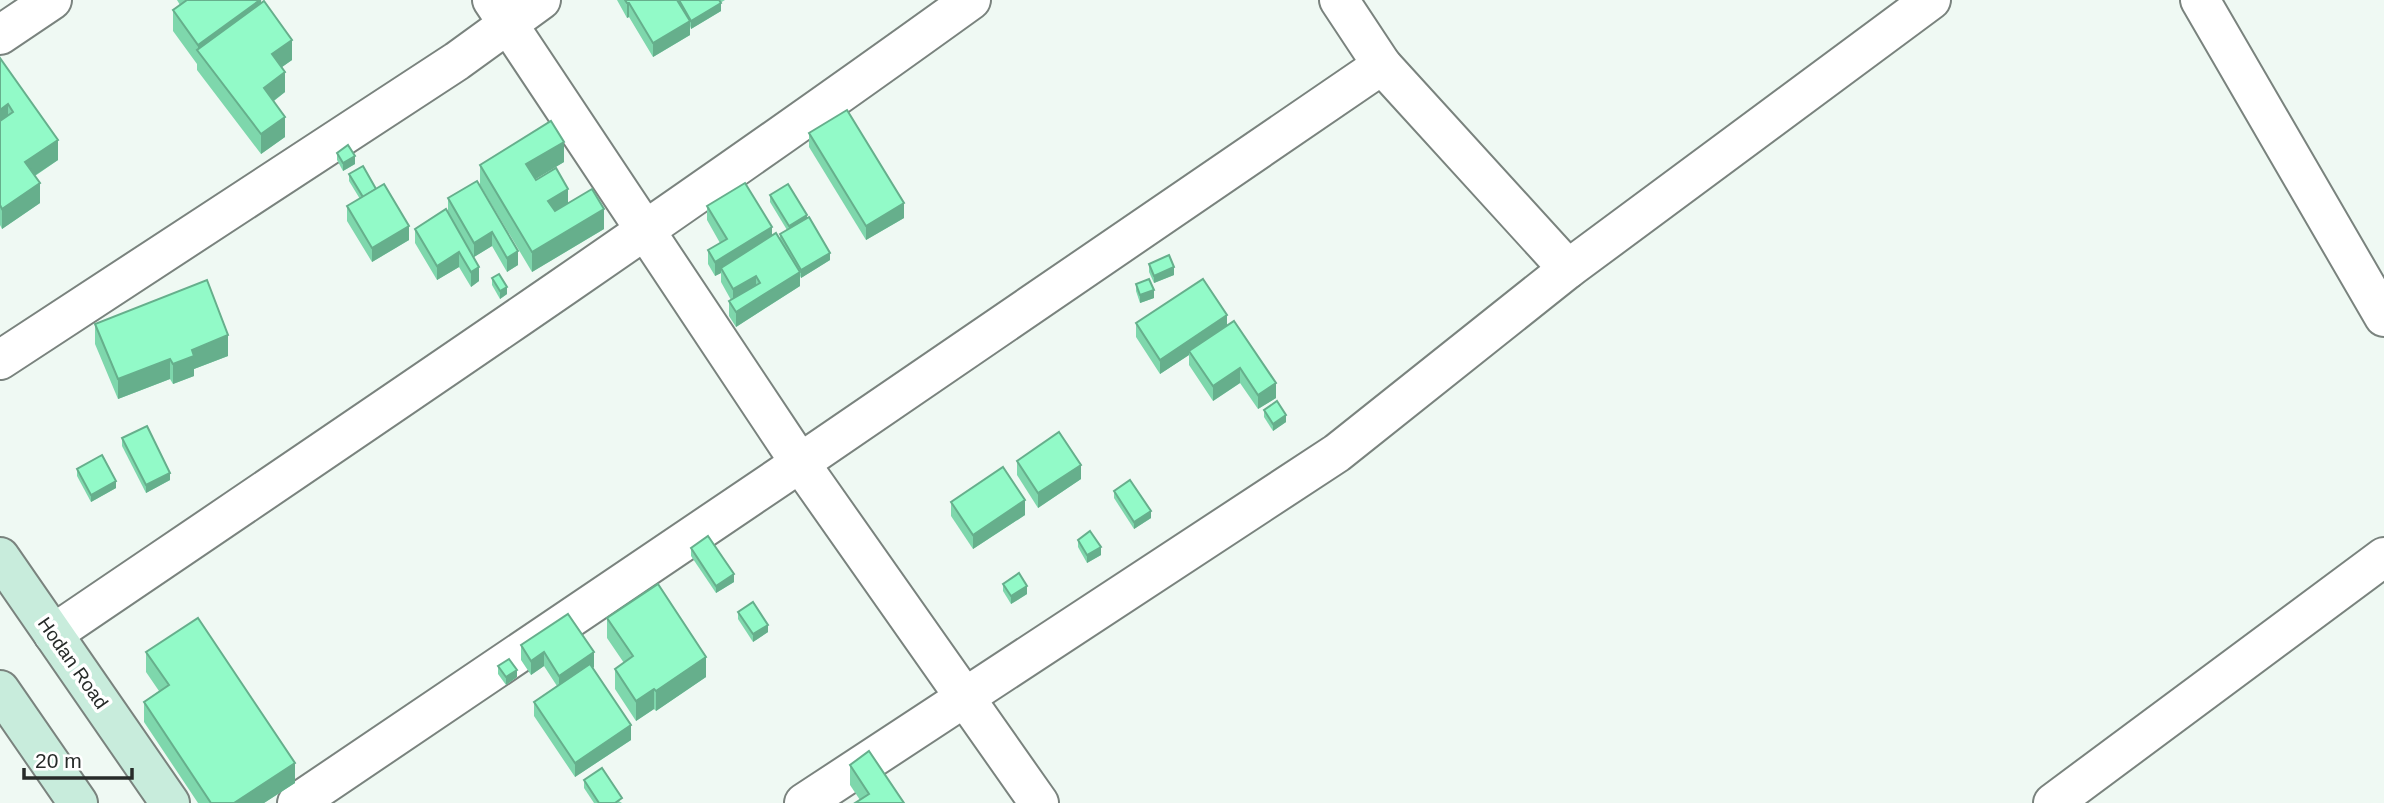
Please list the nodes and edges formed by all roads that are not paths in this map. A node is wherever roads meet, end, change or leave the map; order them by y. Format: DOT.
graph roads {
  1 [pos="52,0"];
  2 [pos="541,0"];
  3 [pos="971,0"];
  4 [pos="1339,0"];
  5 [pos="1931,0"];
  6 [pos="2200,0"];
  7 [pos="500,12"];
  8 [pos="0,35"];
  9 [pos="1382,65"];
  10 [pos="645,231"];
  11 [pos="1569,269"];
  12 [pos="2384,317"];
  13 [pos="0,360"];
  14 [pos="800,463"];
  15 [pos="0,557"];
  16 [pos="2384,557"];
  17 [pos="53,634"];
  18 [pos="0,690"];
  19 [pos="966,697"];
  20 [pos="79,803"];
  21 [pos="170,803"];
  22 [pos="296,803"];
  23 [pos="804,803"];
  24 [pos="1039,803"];
  25 [pos="2053,803"];
  1 -- 8 [label="street"];
  2 -- 7 [label="street"];
  3 -- 10 [label="street"];
  4 -- 9 [label="street"];
  5 -- 11 [label="street"];
  6 -- 12 [label="street"];
  7 -- 10 [label="street"];
  7 -- 13 [label="street"];
  9 -- 11 [label="street"];
  9 -- 14 [label="street"];
  10 -- 14 [label="street"];
  10 -- 17 [label="street"];
  11 -- 19 [label="street"];
  14 -- 19 [label="street"];
  14 -- 22 [label="street"];
  15 -- 17 [label="main road, Hodan Road"];
  16 -- 25 [label="street"];
  17 -- 21 [label="main road, Hodan Road"];
  18 -- 20 [label="main road"];
  19 -- 23 [label="street"];
  19 -- 24 [label="street"];
}
